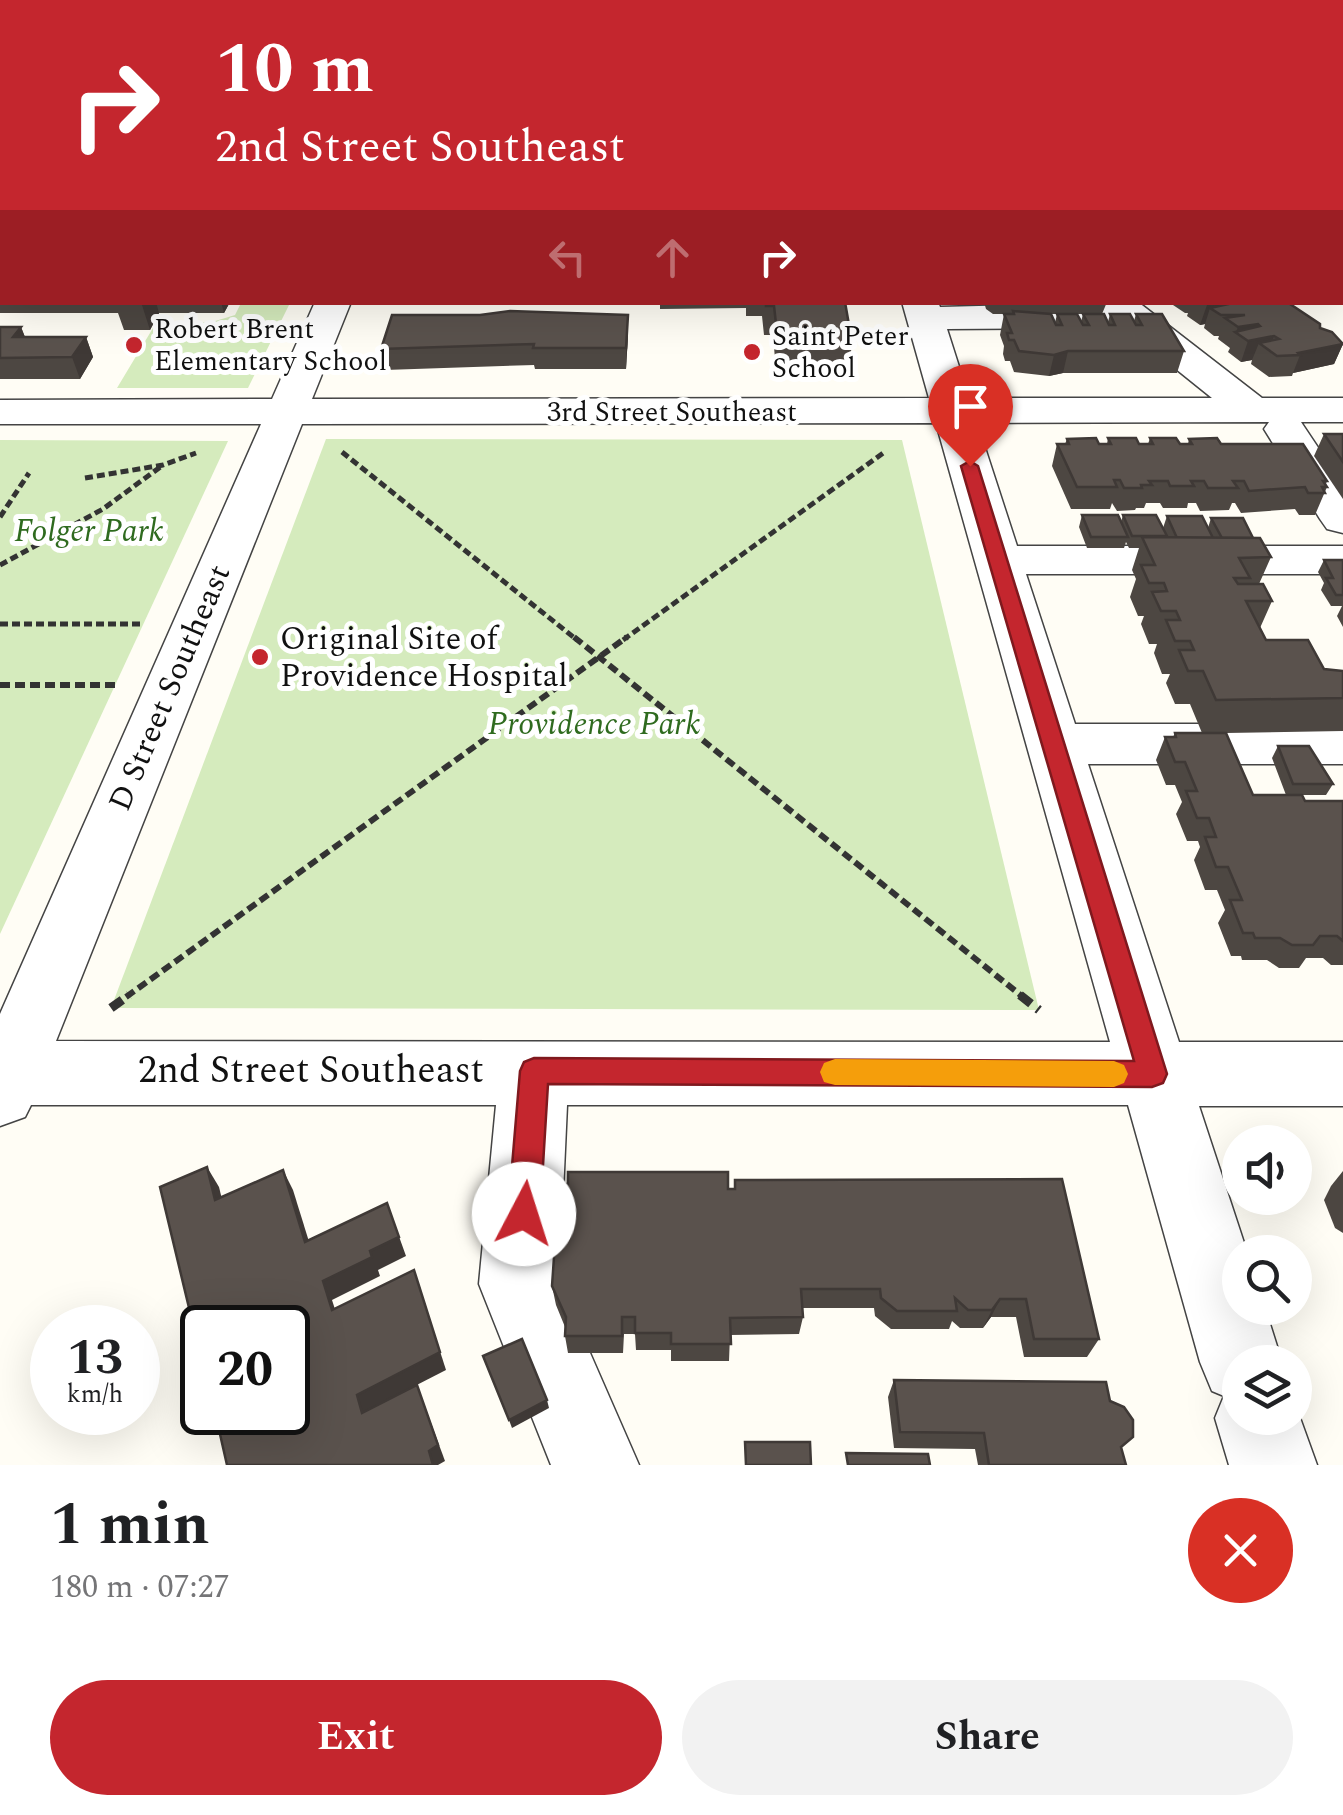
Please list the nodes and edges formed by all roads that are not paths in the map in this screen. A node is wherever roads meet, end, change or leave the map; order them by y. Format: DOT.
graph roads {
  1 [pos="332,305"];
  2 [pos="922,310"];
  3 [pos="1125,310"];
  4 [pos="1261,409"];
  5 [pos="1343,410"];
  6 [pos="0,412"];
  7 [pos="287,412"];
  8 [pos="928,425"];
  9 [pos="1343,519"];
  10 [pos="997,560"];
  11 [pos="1343,560"];
  12 [pos="1052,744"];
  13 [pos="1343,744"];
  14 [pos="534,1071"];
  15 [pos="1152,1074"];
  16 [pos="1343,1074"];
  17 [pos="3,1080"];
  18 [pos="1236,1345"];
  19 [pos="1263,1435"];
  20 [pos="594,1465"];
  21 [pos="1272,1465"];
  1 -- 7 [label="street, D Street Southeast"];
  2 -- 3 [label="street"];
  2 -- 8 [label="street"];
  3 -- 4 [label="street"];
  4 -- 5 [label="street, 3rd Street Southeast"];
  4 -- 8 [label="street, 3rd Street Southeast"];
  4 -- 9 [label="street"];
  6 -- 7 [label="street, 3rd Street Southeast"];
  7 -- 8 [label="street, 3rd Street Southeast"];
  7 -- 17 [label="street, D Street Southeast"];
  8 -- 10 [label="street"];
  10 -- 11 [label="street"];
  10 -- 12 [label="street"];
  12 -- 13 [label="street"];
  12 -- 15 [label="street"];
  14 -- 15 [label="street, 2nd Street Southeast"];
  14 -- 17 [label="street, 2nd Street Southeast"];
  14 -- 20 [label="street"];
  15 -- 16 [label="street, 2nd Street Southeast"];
  15 -- 18 [label="street"];
  19 -- 21 [label="street"];
}
